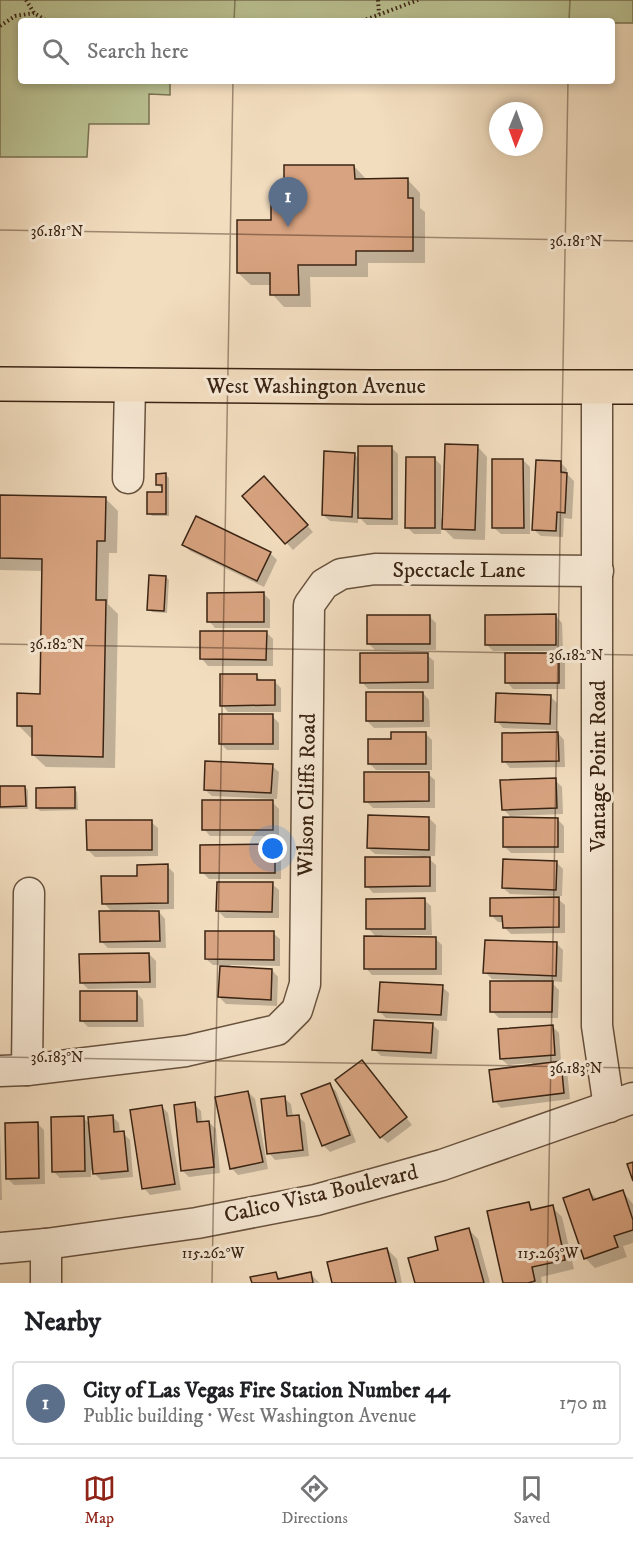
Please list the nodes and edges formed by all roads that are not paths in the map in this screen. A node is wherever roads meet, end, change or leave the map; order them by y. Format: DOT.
graph roads {
  1 [pos="0,384"];
  2 [pos="130,386"];
  3 [pos="597,387"];
  4 [pos="633,387"];
  5 [pos="128,478"];
  6 [pos="598,571"];
  7 [pos="324,584"];
  8 [pos="29,893"];
  9 [pos="13,1070"];
  10 [pos="621,1103"];
  11 [pos="46,1244"];
  12 [pos="0,1248"];
  13 [pos="46,1283"];
  1 -- 2 [label="main road, West Washington Avenue"];
  2 -- 3 [label="main road, West Washington Avenue"];
  2 -- 5 [label="street"];
  3 -- 4 [label="main road, West Washington Avenue"];
  3 -- 6 [label="street, Vantage Point Road"];
  6 -- 7 [label="street, Spectacle Lane"];
  6 -- 10 [label="street, Vantage Point Road"];
  7 -- 9 [label="street, Wilson Cliffs Road"];
  8 -- 9 [label="street"];
  10 -- 11 [label="street, Calico Vista Boulevard"];
  11 -- 12 [label="street, Calico Vista Boulevard"];
  11 -- 13 [label="street"];
}
